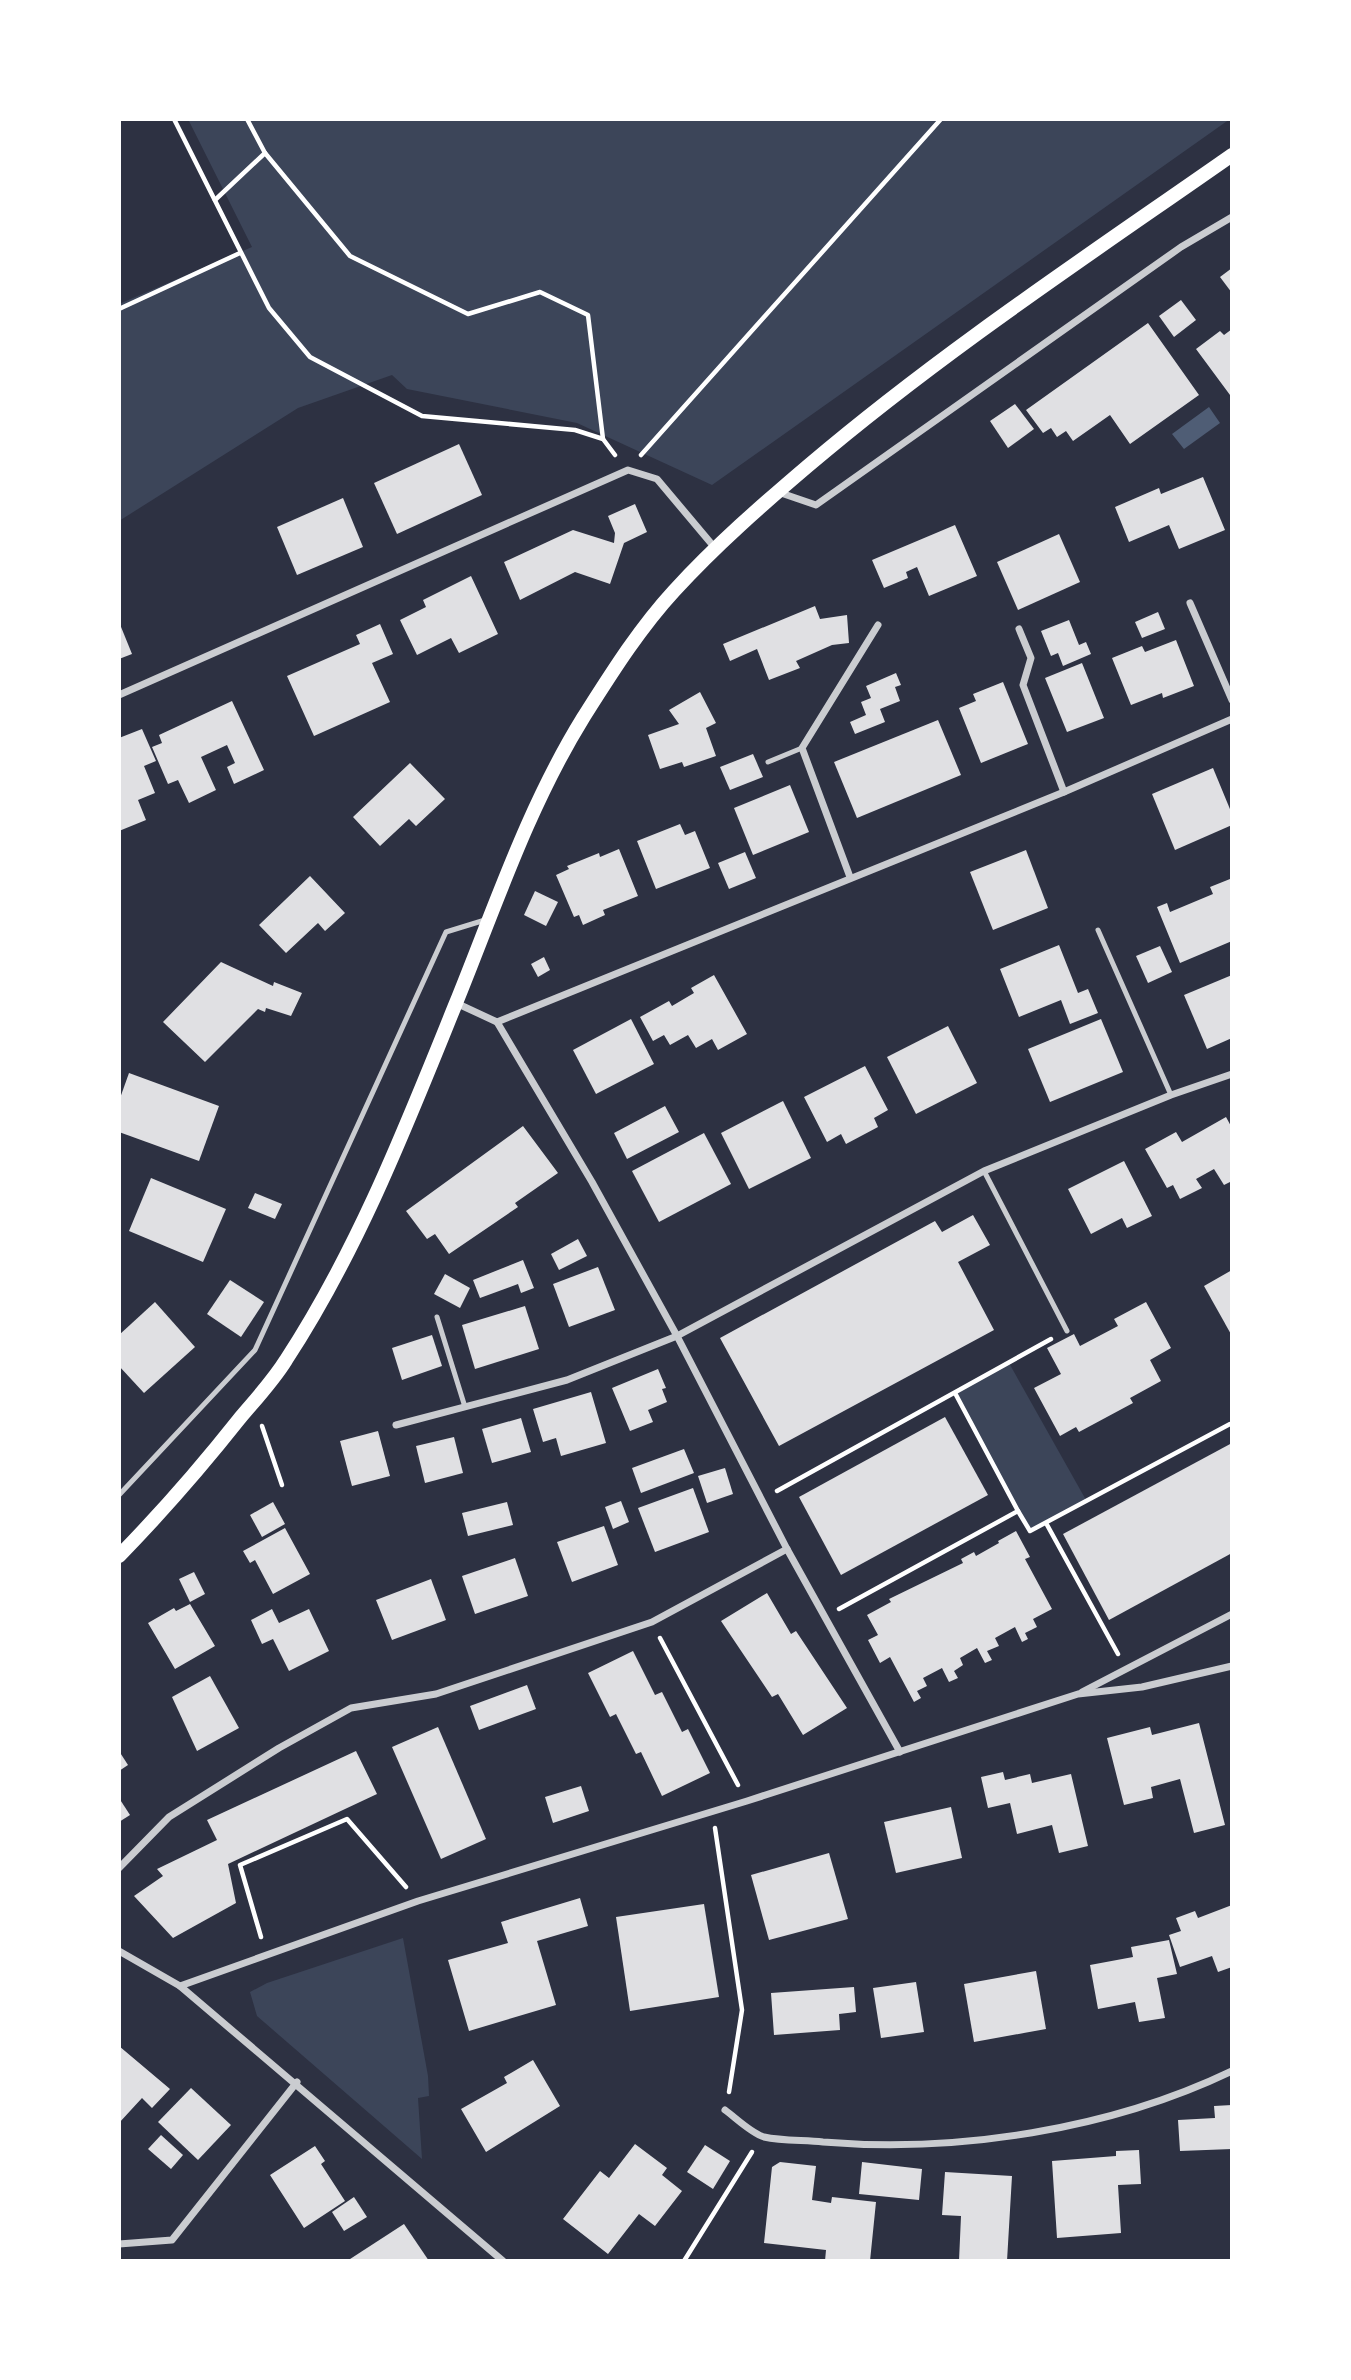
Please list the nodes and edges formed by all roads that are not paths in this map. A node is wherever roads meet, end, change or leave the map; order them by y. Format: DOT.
graph roads {
  1 [pos="1232,155"];
  2 [pos="1232,216"];
  3 [pos="777,492"];
  4 [pos="715,548"];
  5 [pos="1190,603"];
  6 [pos="878,625"];
  7 [pos="1019,629"];
  8 [pos="119,695"];
  9 [pos="1232,700"];
  10 [pos="1232,719"];
  11 [pos="802,748"];
  12 [pos="768,762"];
  13 [pos="1064,792"];
  14 [pos="850,877"];
  15 [pos="488,919"];
  16 [pos="1098,930"];
  17 [pos="456,1003"];
  18 [pos="497,1022"];
  19 [pos="1232,1074"];
  20 [pos="1171,1095"];
  21 [pos="984,1171"];
  22 [pos="437,1317"];
  23 [pos="1067,1331"];
  24 [pos="677,1336"];
  25 [pos="465,1408"];
  26 [pos="396,1425"];
  27 [pos="119,1495"];
  28 [pos="787,1549"];
  29 [pos="119,1556"];
  30 [pos="1232,1614"];
  31 [pos="1232,1666"];
  32 [pos="1078,1694"];
  33 [pos="900,1752"];
  34 [pos="119,1868"];
  35 [pos="119,1951"];
  36 [pos="180,1986"];
  37 [pos="1232,2071"];
  38 [pos="297,2082"];
  39 [pos="725,2110"];
  40 [pos="119,2244"];
  41 [pos="503,2261"];
  1 -- 3 [label="main road"];
  2 -- 3 [label="street"];
  3 -- 4 [label="main road"];
  4 -- 8 [label="street"];
  4 -- 15 [label="main road"];
  5 -- 9 [label="street"];
  6 -- 11 [label="street"];
  7 -- 13 [label="street"];
  10 -- 13 [label="street"];
  11 -- 12 [label="lane"];
  11 -- 14 [label="street"];
  13 -- 14 [label="street"];
  14 -- 18 [label="street"];
  15 -- 17 [label="main road"];
  15 -- 27 [label="lane"];
  16 -- 20 [label="lane"];
  17 -- 18 [label="street"];
  17 -- 29 [label="main road"];
  18 -- 24 [label="street"];
  19 -- 20 [label="street"];
  20 -- 21 [label="street"];
  21 -- 23 [label="lane"];
  21 -- 24 [label="street"];
  22 -- 25 [label="lane"];
  24 -- 25 [label="street"];
  24 -- 28 [label="street"];
  25 -- 26 [label="street"];
  28 -- 33 [label="street"];
  28 -- 34 [label="street"];
  30 -- 32 [label="street"];
  31 -- 32 [label="street"];
  32 -- 33 [label="street"];
  33 -- 36 [label="street"];
  35 -- 36 [label="street"];
  36 -- 38 [label="street"];
  37 -- 39 [label="street"];
  38 -- 40 [label="street"];
  38 -- 41 [label="street"];
}
